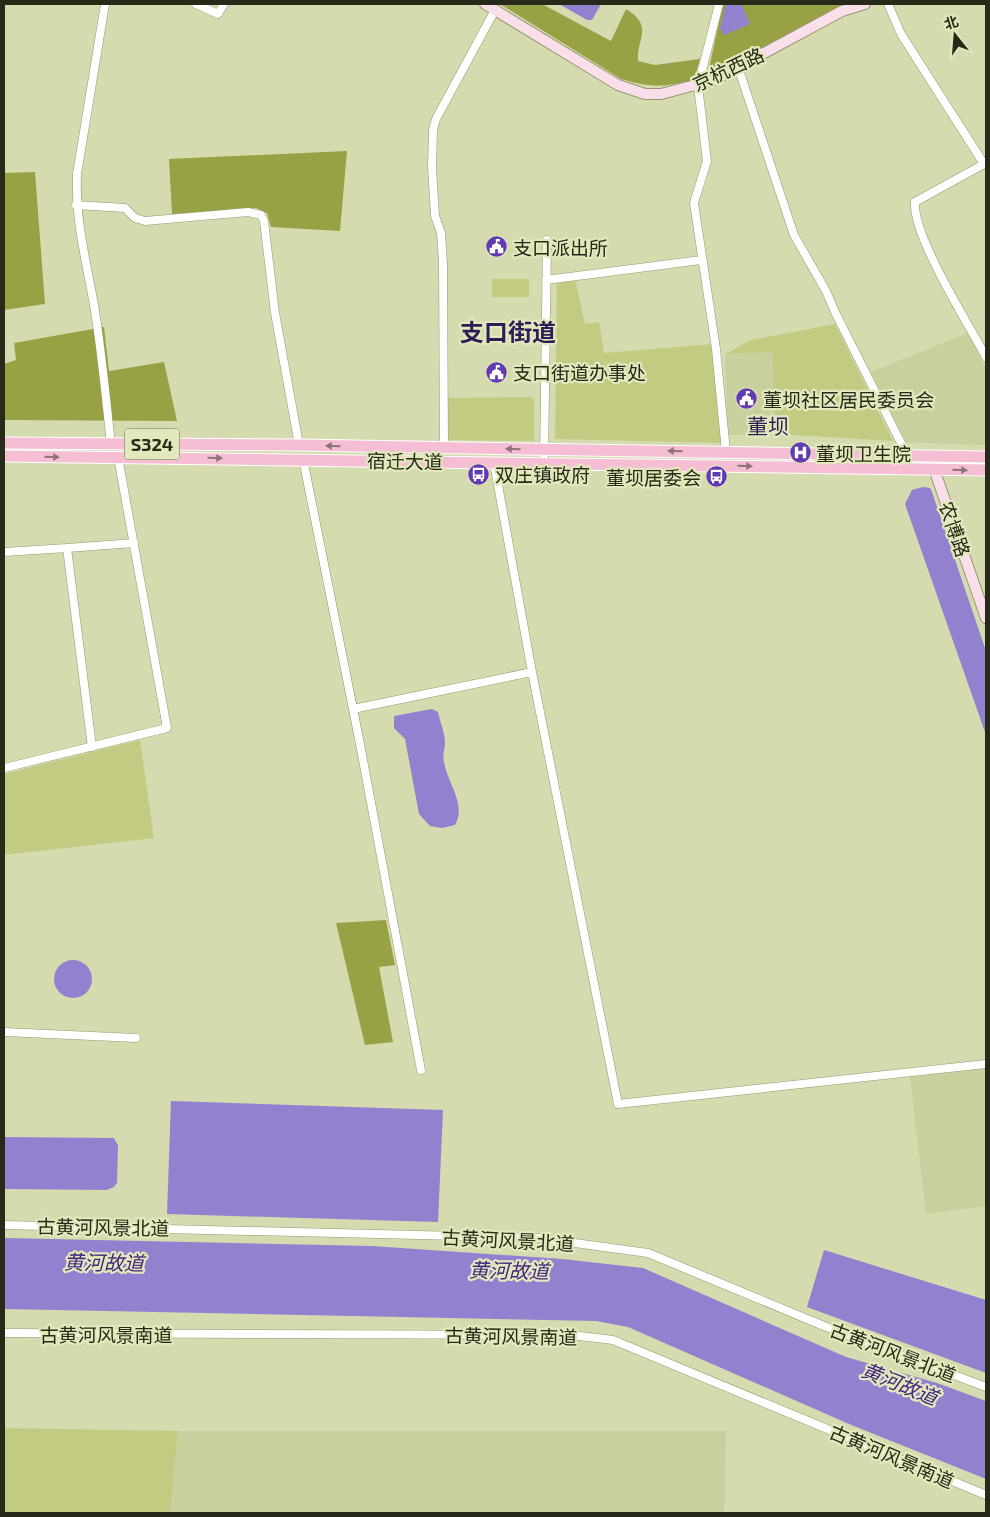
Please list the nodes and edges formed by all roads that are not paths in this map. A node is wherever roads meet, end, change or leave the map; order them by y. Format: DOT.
graph roads {
  1 [pos="105,4"];
  2 [pos="196,4"];
  3 [pos="224,4"];
  4 [pos="485,4"];
  5 [pos="719,4"];
  6 [pos="865,4"];
  7 [pos="888,4"];
  8 [pos="496,10"];
  9 [pos="738,67"];
  10 [pos="698,86"];
  11 [pos="76,205"];
  12 [pos="547,240"];
  13 [pos="702,260"];
  14 [pos="546,280"];
  15 [pos="986,357"];
  16 [pos="4,443"];
  17 [pos="111,444"];
  18 [pos="300,445"];
  19 [pos="444,448"];
  20 [pos="544,449"];
  21 [pos="726,452"];
  22 [pos="907,455"];
  23 [pos="4,456"];
  24 [pos="986,456"];
  25 [pos="118,458"];
  26 [pos="303,460"];
  27 [pos="494,463"];
  28 [pos="544,463"];
  29 [pos="934,469"];
  30 [pos="986,470"];
  31 [pos="134,543"];
  32 [pos="67,548"];
  33 [pos="4,552"];
  34 [pos="986,618"];
  35 [pos="532,672"];
  36 [pos="353,709"];
  37 [pos="92,747"];
  38 [pos="4,768"];
  39 [pos="4,1032"];
  40 [pos="136,1038"];
  41 [pos="986,1064"];
  42 [pos="421,1070"];
  43 [pos="4,1225"];
  44 [pos="4,1333"];
  45 [pos="986,1387"];
  46 [pos="986,1495"];
  1 -- 11 [label="street"];
  2 -- 3 [label="street"];
  4 -- 8 [label="main road, 京杭西路"];
  5 -- 10 [label="street"];
  6 -- 9 [label="main road, 京杭西路"];
  7 -- 15 [label="street"];
  8 -- 10 [label="main road, 京杭西路"];
  8 -- 19 [label="street"];
  9 -- 10 [label="main road, 京杭西路"];
  9 -- 22 [label="street"];
  10 -- 13 [label="street"];
  11 -- 17 [label="street"];
  11 -- 18 [label="street"];
  12 -- 14 [label="street"];
  13 -- 14 [label="street"];
  13 -- 21 [label="street"];
  14 -- 20 [label="street"];
  16 -- 17 [label="main road, 宿迁大道 / S324"];
  17 -- 18 [label="main road, 宿迁大道 / S324"];
  19 -- 18 [label="main road, 宿迁大道 / S324, one-way"];
  20 -- 19 [label="main road, 宿迁大道 / S324, one-way"];
  21 -- 20 [label="main road, 宿迁大道 / S324, one-way"];
  20 -- 28 [label="street"];
  21 -- 22 [label="main road, 宿迁大道 / S324"];
  22 -- 24 [label="main road, 宿迁大道 / S324"];
  23 -- 25 [label="main road, 宿迁大道 / S324, one-way"];
  25 -- 26 [label="main road, 宿迁大道 / S324, one-way"];
  25 -- 31 [label="street"];
  26 -- 27 [label="main road, 宿迁大道 / S324"];
  26 -- 36 [label="street"];
  27 -- 28 [label="main road, 宿迁大道 / S324"];
  27 -- 35 [label="street"];
  28 -- 29 [label="main road, 宿迁大道 / S324, one-way"];
  29 -- 30 [label="main road, 宿迁大道 / S324, one-way"];
  29 -- 34 [label="main road, 农博路"];
  31 -- 32 [label="street"];
  31 -- 37 [label="street"];
  32 -- 33 [label="street"];
  32 -- 37 [label="street"];
  35 -- 36 [label="street"];
  35 -- 41 [label="street"];
  36 -- 42 [label="street"];
  37 -- 38 [label="street"];
  39 -- 40 [label="street"];
  43 -- 45 [label="street, 古黄河风景北道"];
  44 -- 46 [label="street, 古黄河风景南道"];
}
